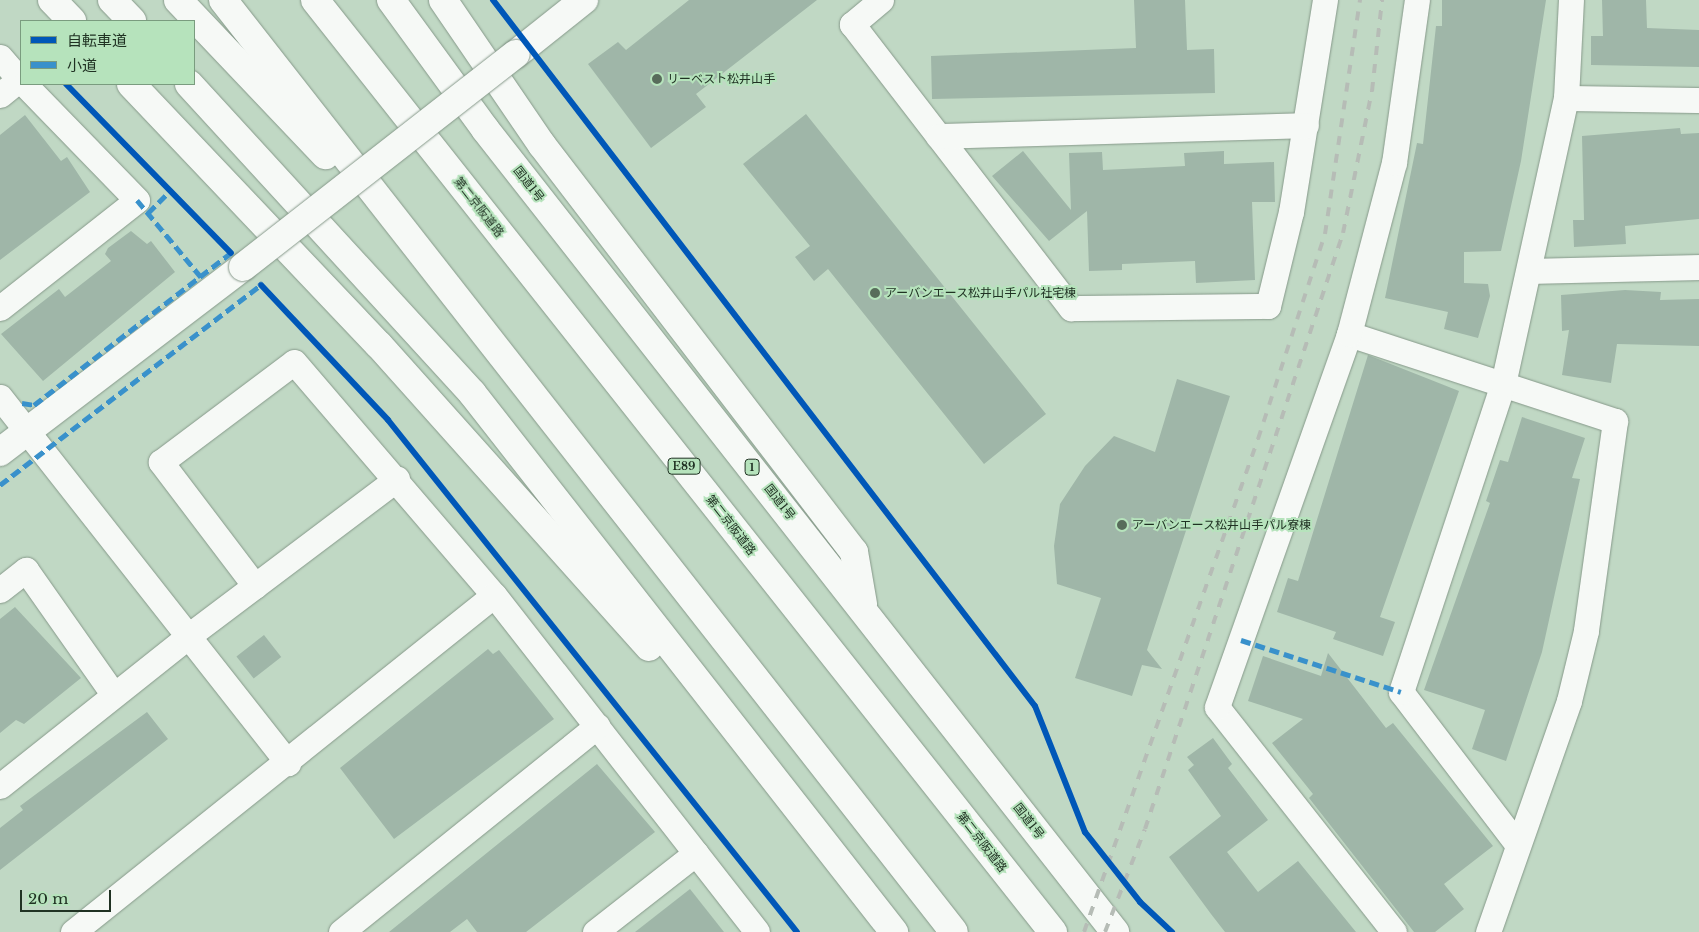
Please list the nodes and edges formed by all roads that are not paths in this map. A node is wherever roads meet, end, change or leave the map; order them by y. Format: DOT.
graph roads {
  1 [pos="52,0"];
  2 [pos="112,0"];
  3 [pos="178,0"];
  4 [pos="223,0"];
  5 [pos="315,0"];
  6 [pos="391,0"];
  7 [pos="443,0"];
  8 [pos="584,0"];
  9 [pos="881,0"];
  10 [pos="1325,0"];
  11 [pos="1417,0"];
  12 [pos="1571,0"];
  13 [pos="71,20"];
  14 [pos="131,20"];
  15 [pos="0,57"];
  16 [pos="20,79"];
  17 [pos="20,82"];
  18 [pos="26,85"];
  19 [pos="132,85"];
  20 [pos="190,85"];
  21 [pos="0,95"];
  22 [pos="1566,98"];
  23 [pos="1699,100"];
  24 [pos="1306,125"];
  25 [pos="938,136"];
  26 [pos="1699,267"];
  27 [pos="1529,271"];
  28 [pos="444,279"];
  29 [pos="0,308"];
  30 [pos="1349,334"];
  31 [pos="1503,384"];
  32 [pos="0,397"];
  33 [pos="26,431"];
  34 [pos="0,452"];
  35 [pos="397,479"];
  36 [pos="255,586"];
  37 [pos="0,590"];
  38 [pos="494,595"];
  39 [pos="864,608"];
  40 [pos="187,637"];
  41 [pos="113,694"];
  42 [pos="597,726"];
  43 [pos="739,736"];
  44 [pos="288,763"];
  45 [pos="0,786"];
  46 [pos="1517,844"];
  47 [pos="696,853"];
  48 [pos="73,932"];
  49 [pos="341,932"];
  50 [pos="595,932"];
  51 [pos="757,932"];
  52 [pos="894,932"];
  53 [pos="954,932"];
  54 [pos="1053,932"];
  55 [pos="1115,932"];
  56 [pos="1394,932"];
  57 [pos="1488,932"];
  1 -- 13 [label="main road"];
  2 -- 14 [label="main road"];
  3 -- 28 [label="main road"];
  4 -- 28 [label="main road"];
  5 -- 54 [label="main road, 第二京阪道路 / E89"];
  6 -- 39 [label="main road, 国道1号 / 1"];
  7 -- 39 [label="main road, 1"];
  8 -- 33 [label="main road, bridge"];
  9 -- 25 [label="street"];
  10 -- 24 [label="street"];
  11 -- 30 [label="street"];
  12 -- 22 [label="street"];
  15 -- 16 [label="street"];
  17 -- 21 [label="street"];
  18 -- 29 [label="street"];
  19 -- 43 [label="main road"];
  20 -- 43 [label="main road"];
  22 -- 23 [label="street"];
  22 -- 27 [label="street"];
  24 -- 25 [label="street"];
  24 -- 25 [label="street"];
  26 -- 27 [label="street"];
  27 -- 31 [label="street"];
  28 -- 53 [label="main road"];
  30 -- 31 [label="street"];
  30 -- 56 [label="street"];
  31 -- 46 [label="street"];
  31 -- 46 [label="street"];
  32 -- 33 [label="street"];
  33 -- 34 [label="main road"];
  33 -- 40 [label="street"];
  35 -- 36 [label="street"];
  35 -- 36 [label="street"];
  35 -- 38 [label="street"];
  36 -- 40 [label="street"];
  37 -- 41 [label="street"];
  38 -- 42 [label="street"];
  38 -- 44 [label="street"];
  39 -- 55 [label="main road, 国道1号 / 1"];
  40 -- 41 [label="street"];
  40 -- 44 [label="street"];
  41 -- 45 [label="street"];
  42 -- 47 [label="street"];
  42 -- 49 [label="street"];
  43 -- 52 [label="main road"];
  44 -- 48 [label="street"];
  46 -- 57 [label="street"];
  47 -- 50 [label="street"];
  47 -- 51 [label="street"];
}
